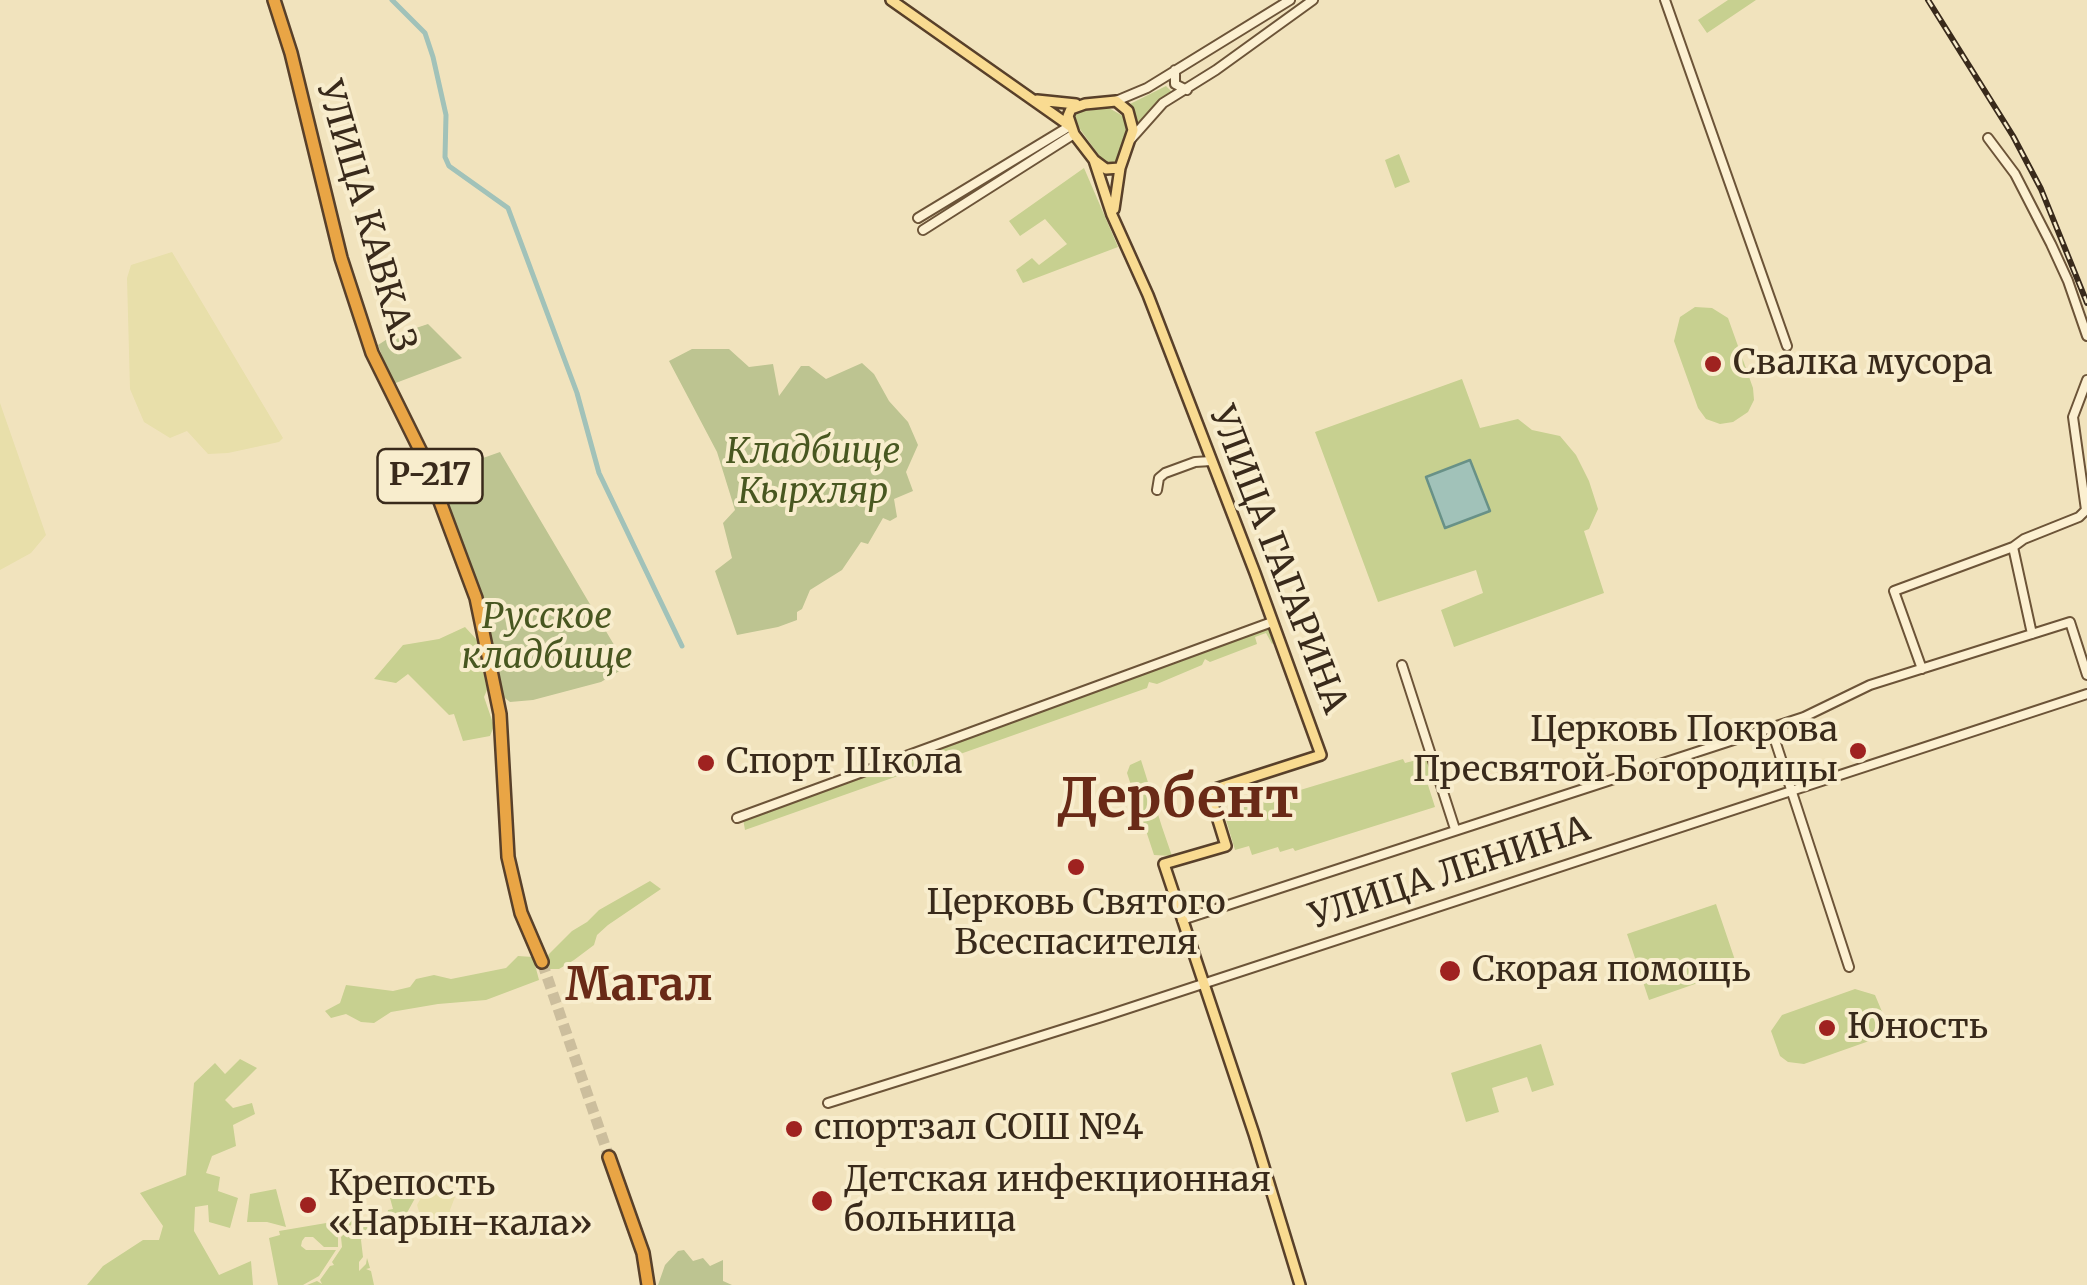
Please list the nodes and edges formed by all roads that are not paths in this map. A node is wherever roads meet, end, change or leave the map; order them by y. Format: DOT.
graph roads {
  1 [pos="274,0"];
  2 [pos="892,0"];
  3 [pos="1290,0"];
  4 [pos="1313,0"];
  5 [pos="1665,0"];
  6 [pos="1242,29"];
  7 [pos="1254,42"];
  8 [pos="1175,70"];
  9 [pos="1186,90"];
  10 [pos="1029,98"];
  11 [pos="1116,101"];
  12 [pos="1085,104"];
  13 [pos="1072,130"];
  14 [pos="1988,138"];
  15 [pos="1131,139"];
  16 [pos="1094,160"];
  17 [pos="1120,168"];
  18 [pos="918,218"];
  19 [pos="922,230"];
  20 [pos="2087,336"];
  21 [pos="1786,346"];
  22 [pos="2087,380"];
  23 [pos="1211,462"];
  24 [pos="1157,490"];
  25 [pos="2013,548"];
  26 [pos="1272,622"];
  27 [pos="2032,634"];
  28 [pos="1402,665"];
  29 [pos="1922,669"];
  30 [pos="2087,674"];
  31 [pos="2087,694"];
  32 [pos="1771,728"];
  33 [pos="1791,791"];
  34 [pos="737,818"];
  35 [pos="1455,828"];
  36 [pos="1164,864"];
  37 [pos="1182,920"];
  38 [pos="542,962"];
  39 [pos="1849,967"];
  40 [pos="1204,984"];
  41 [pos="828,1103"];
  42 [pos="609,1157"];
  43 [pos="648,1285"];
  44 [pos="1300,1285"];
  1 -- 38 [label="highway, УЛИЦА КАВКАЗ / Р-217"];
  2 -- 10 [label="main road"];
  3 -- 6 [label="street"];
  4 -- 7 [label="street"];
  5 -- 21 [label="street"];
  6 -- 7 [label="street"];
  6 -- 8 [label="street"];
  7 -- 9 [label="street"];
  8 -- 9 [label="street"];
  8 -- 11 [label="street"];
  9 -- 15 [label="street"];
  10 -- 12 [label="main road"];
  10 -- 13 [label="main road"];
  11 -- 12 [label="main road"];
  11 -- 15 [label="main road"];
  12 -- 13 [label="main road"];
  13 -- 16 [label="main road"];
  13 -- 18 [label="street"];
  13 -- 19 [label="street"];
  14 -- 20 [label="street"];
  15 -- 17 [label="main road"];
  16 -- 17 [label="main road"];
  16 -- 23 [label="main road, УЛИЦА ГАГАРИНА"];
  17 -- 36 [label="main road, УЛИЦА ГАГАРИНА"];
  22 -- 25 [label="street"];
  23 -- 24 [label="street"];
  23 -- 26 [label="main road, УЛИЦА ГАГАРИНА"];
  25 -- 27 [label="street"];
  25 -- 29 [label="street"];
  26 -- 34 [label="street"];
  26 -- 36 [label="main road, УЛИЦА ГАГАРИНА"];
  27 -- 29 [label="street"];
  27 -- 30 [label="street"];
  28 -- 35 [label="street"];
  29 -- 32 [label="street"];
  31 -- 33 [label="street, УЛИЦА ЛЕНИНА"];
  32 -- 33 [label="street"];
  32 -- 35 [label="street"];
  33 -- 39 [label="street"];
  33 -- 40 [label="street, УЛИЦА ЛЕНИНА"];
  35 -- 37 [label="street"];
  36 -- 37 [label="main road"];
  37 -- 40 [label="main road"];
  40 -- 41 [label="street, УЛИЦА ЛЕНИНА"];
  40 -- 44 [label="main road"];
  42 -- 43 [label="highway"];
}
